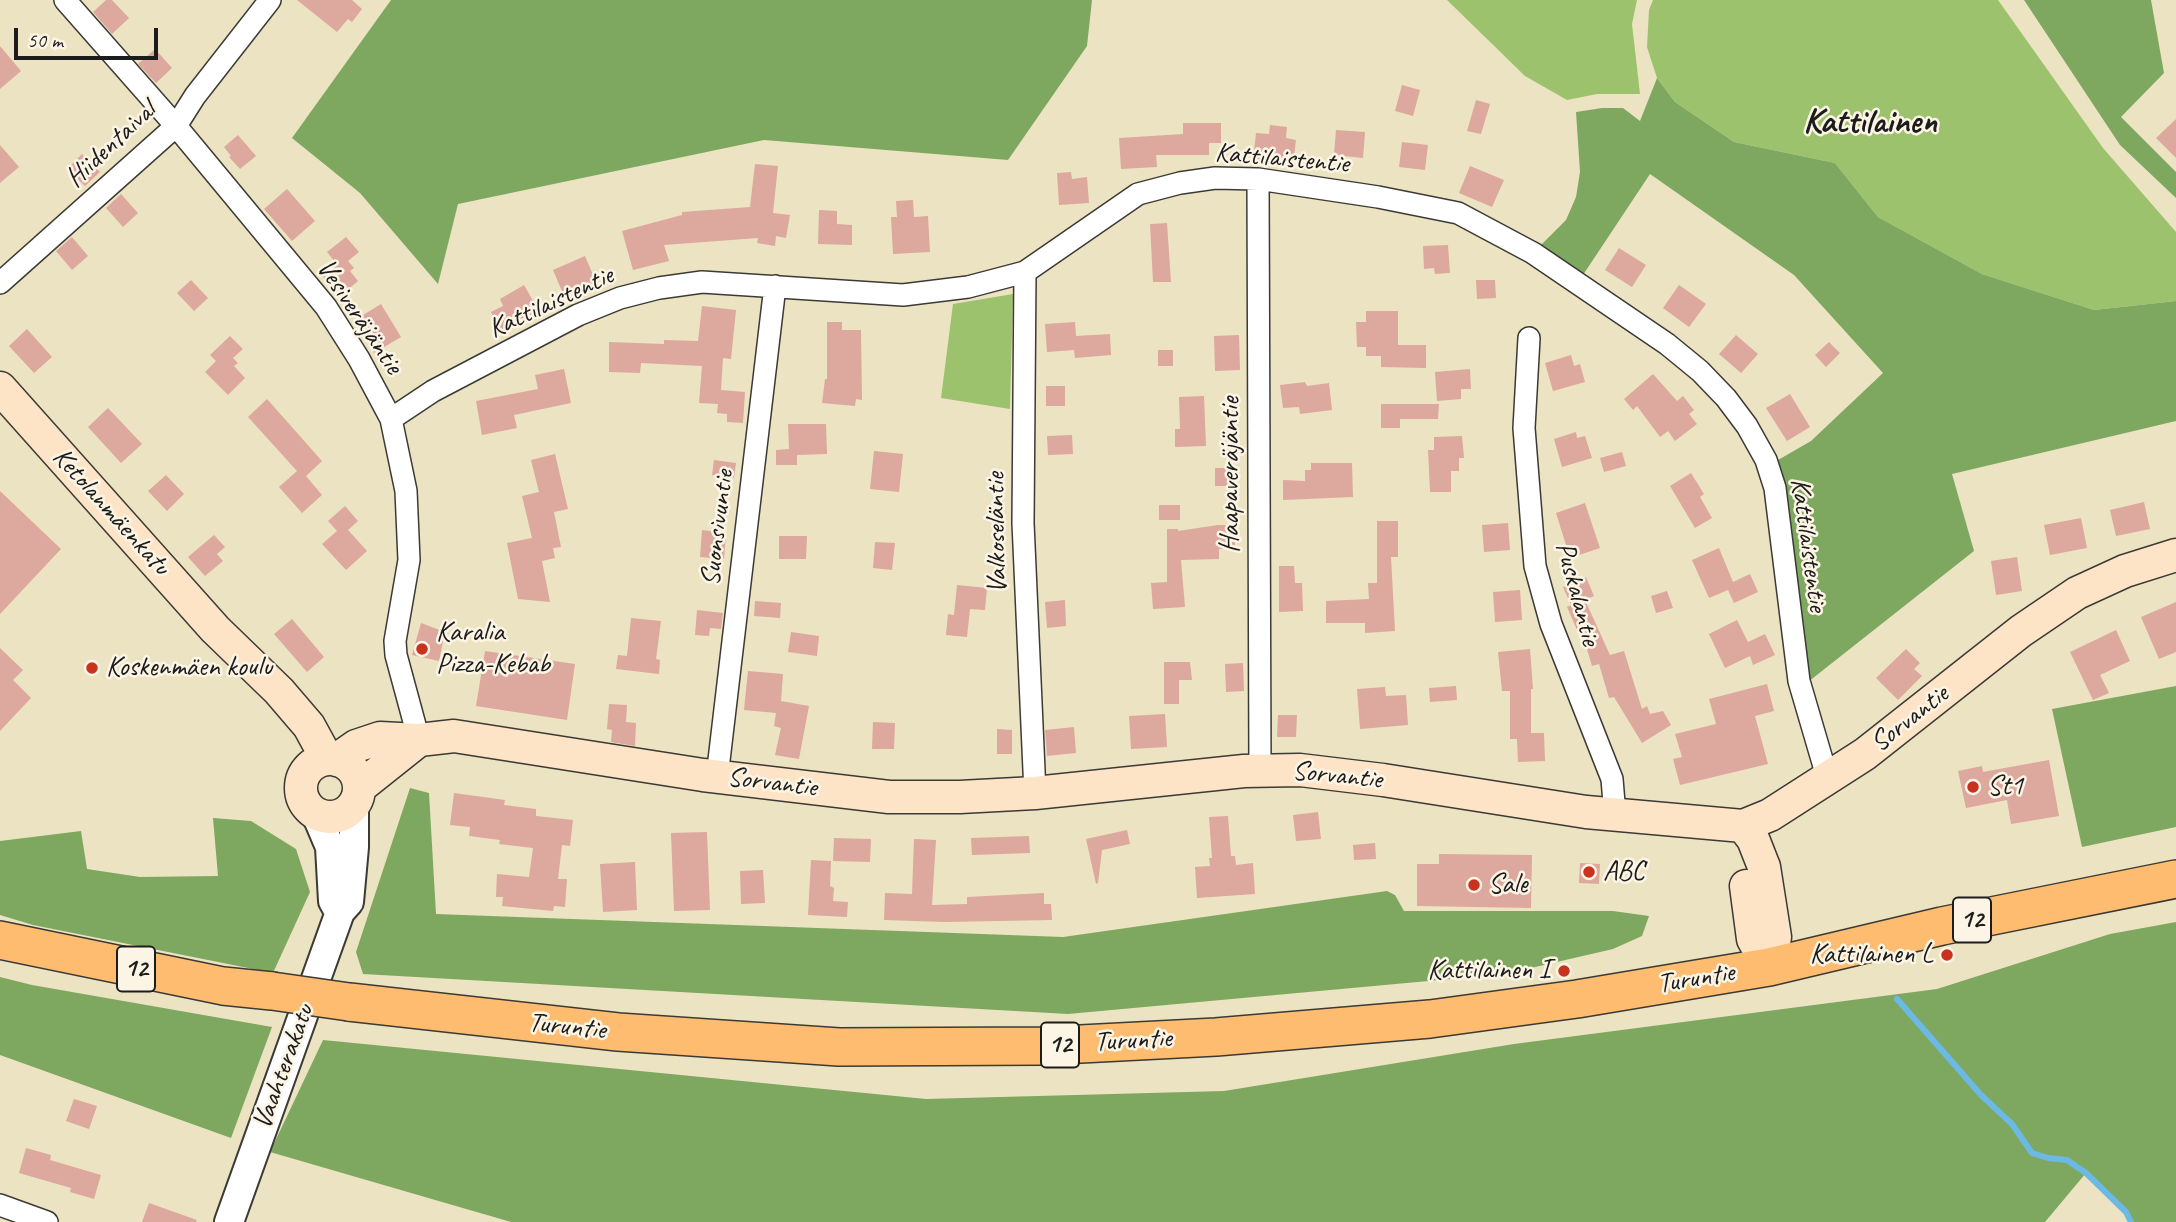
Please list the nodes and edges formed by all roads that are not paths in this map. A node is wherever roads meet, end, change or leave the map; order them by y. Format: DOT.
graph roads {
  1 [pos="65,0"];
  2 [pos="270,0"];
  3 [pos="176,126"];
  4 [pos="1258,179"];
  5 [pos="1025,272"];
  6 [pos="0,283"];
  7 [pos="775,285"];
  8 [pos="1530,338"];
  9 [pos="0,388"];
  10 [pos="391,419"];
  11 [pos="2176,555"];
  12 [pos="419,740"];
  13 [pos="323,763"];
  14 [pos="1260,770"];
  15 [pos="717,777"];
  16 [pos="1828,780"];
  17 [pos="1035,793"];
  18 [pos="357,796"];
  19 [pos="316,814"];
  20 [pos="1615,815"];
  21 [pos="1744,826"];
  22 [pos="2176,879"];
  23 [pos="340,912"];
  24 [pos="0,940"];
  25 [pos="1769,967"];
  26 [pos="0,1205"];
  27 [pos="47,1222"];
  28 [pos="229,1222"];
  1 -- 3 [label="street, Vesiveräjäntie"];
  2 -- 3 [label="street, Hiidentaival"];
  3 -- 6 [label="street, Hiidentaival"];
  3 -- 10 [label="street, Vesiveräjäntie"];
  4 -- 5 [label="street, Kattilaistentie"];
  4 -- 14 [label="street, Haapaveräjäntie"];
  4 -- 16 [label="street, Kattilaistentie"];
  5 -- 7 [label="street, Kattilaistentie"];
  5 -- 17 [label="street, Valkoseläntie"];
  7 -- 10 [label="street, Kattilaistentie"];
  7 -- 15 [label="street, Suonsivuntie"];
  8 -- 20 [label="street, Puskalantie"];
  9 -- 13 [label="main road, Ketolanmäenkatu"];
  10 -- 12 [label="street, Vesiveräjäntie"];
  11 -- 16 [label="main road, Sorvantie"];
  12 -- 13 [label="main road, Sorvantie"];
  12 -- 15 [label="main road, Sorvantie"];
  12 -- 18 [label="main road"];
  13 -- 18 [label="main road"];
  13 -- 19 [label="main road"];
  14 -- 17 [label="main road, Sorvantie"];
  14 -- 20 [label="main road, Sorvantie"];
  15 -- 17 [label="main road, Sorvantie"];
  16 -- 21 [label="main road, Sorvantie"];
  18 -- 19 [label="main road"];
  18 -- 23 [label="street, Vaahterakatu"];
  19 -- 23 [label="street"];
  20 -- 21 [label="main road, Sorvantie"];
  21 -- 25 [label="main road"];
  22 -- 25 [label="highway, Turuntie / 12"];
  23 -- 28 [label="street, Vaahterakatu"];
  24 -- 25 [label="highway, Turuntie / 12, bridge"];
  26 -- 27 [label="street"];
}
